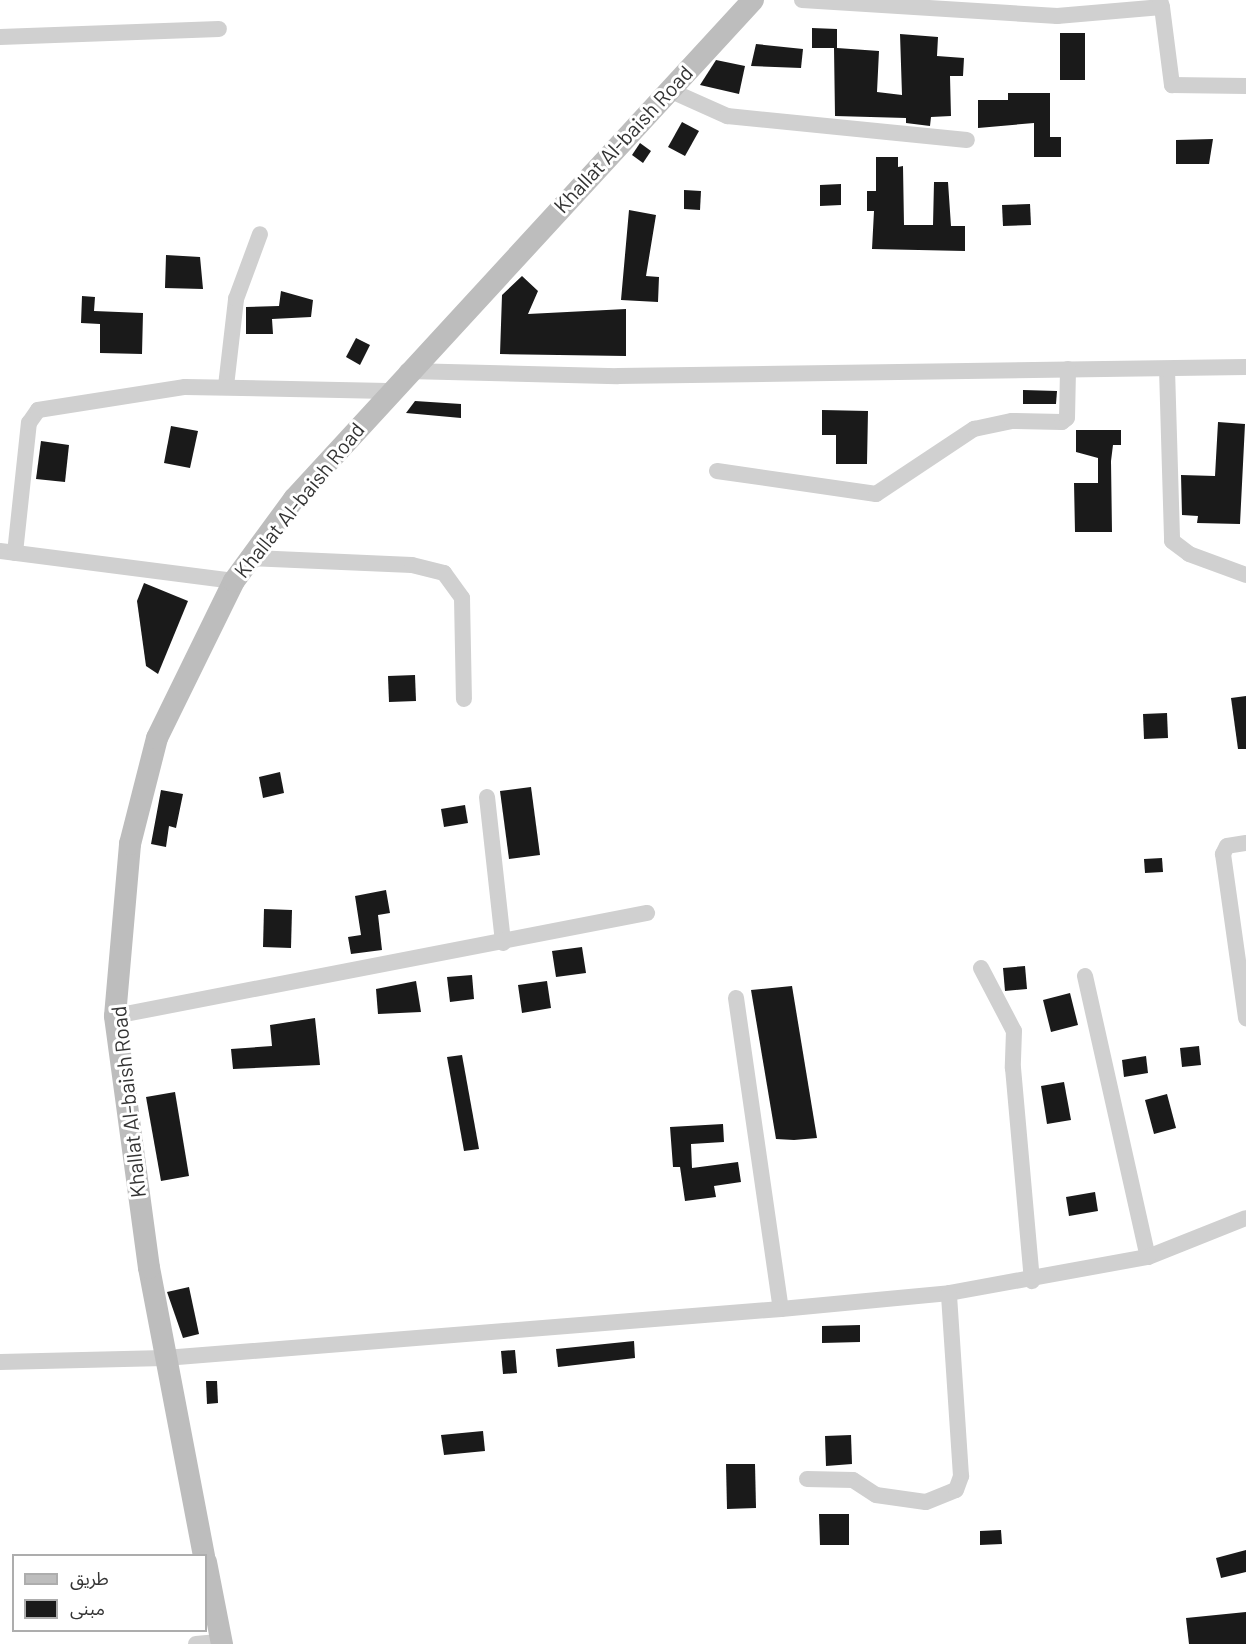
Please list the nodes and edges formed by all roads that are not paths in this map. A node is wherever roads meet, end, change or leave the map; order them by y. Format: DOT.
graph roads {
  1 [pos="753,0"];
  2 [pos="802,0"];
  3 [pos="1161,4"];
  4 [pos="219,29"];
  5 [pos="0,37"];
  6 [pos="1246,86"];
  7 [pos="669,90"];
  8 [pos="967,140"];
  9 [pos="260,234"];
  10 [pos="1246,367"];
  11 [pos="1068,369"];
  12 [pos="1167,369"];
  13 [pos="406,372"];
  14 [pos="226,386"];
  15 [pos="388,391"];
  16 [pos="717,471"];
  17 [pos="8,552"];
  18 [pos="251,558"];
  19 [pos="1246,575"];
  20 [pos="234,581"];
  21 [pos="464,699"];
  22 [pos="487,797"];
  23 [pos="1246,843"];
  24 [pos="646,913"];
  25 [pos="503,943"];
  26 [pos="981,968"];
  27 [pos="1085,976"];
  28 [pos="1244,980"];
  29 [pos="736,998"];
  30 [pos="115,1016"];
  31 [pos="1246,1018"];
  32 [pos="1246,1218"];
  33 [pos="1148,1257"];
  34 [pos="1032,1281"];
  35 [pos="949,1293"];
  36 [pos="781,1309"];
  37 [pos="165,1358"];
  38 [pos="0,1362"];
  39 [pos="807,1479"];
  40 [pos="204,1554"];
  41 [pos="207,1567"];
  42 [pos="222,1643"];
  43 [pos="196,1644"];
  1 -- 7 [label="street, Khallat Al-baish Road"];
  2 -- 3 [label="street"];
  3 -- 6 [label="street"];
  4 -- 5 [label="street"];
  7 -- 8 [label="street"];
  7 -- 13 [label="street, Khallat Al-baish Road"];
  9 -- 14 [label="street"];
  10 -- 12 [label="street"];
  11 -- 12 [label="street"];
  11 -- 13 [label="street"];
  11 -- 16 [label="street"];
  12 -- 19 [label="street"];
  13 -- 15 [label="street, Khallat Al-baish Road"];
  14 -- 15 [label="street"];
  14 -- 17 [label="street"];
  15 -- 18 [label="street, Khallat Al-baish Road"];
  17 -- 20 [label="street"];
  18 -- 20 [label="street, Khallat Al-baish Road"];
  18 -- 21 [label="street"];
  20 -- 30 [label="street, Khallat Al-baish Road"];
  22 -- 25 [label="street"];
  23 -- 28 [label="street"];
  24 -- 25 [label="street"];
  25 -- 30 [label="street"];
  26 -- 34 [label="street"];
  27 -- 33 [label="street"];
  28 -- 31 [label="street"];
  29 -- 36 [label="street"];
  30 -- 37 [label="street, Khallat Al-baish Road"];
  32 -- 33 [label="street"];
  33 -- 34 [label="street"];
  34 -- 35 [label="street"];
  35 -- 36 [label="street"];
  35 -- 39 [label="street"];
  36 -- 37 [label="street"];
  37 -- 38 [label="street"];
  37 -- 40 [label="street, Khallat Al-baish Road"];
  41 -- 42 [label="street"];
  42 -- 43 [label="street"];
}
